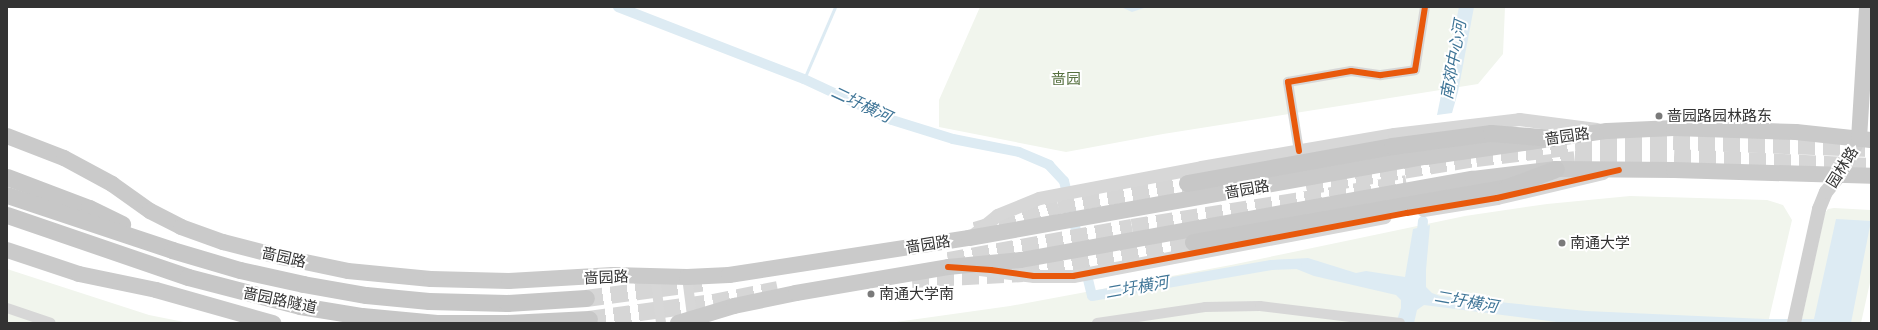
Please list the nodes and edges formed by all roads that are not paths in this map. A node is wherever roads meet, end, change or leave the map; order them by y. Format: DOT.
graph roads {
  1 [pos="1425,7"];
  2 [pos="1867,7"];
  3 [pos="1607,131"];
  4 [pos="7,136"];
  5 [pos="1553,138"];
  6 [pos="1865,140"];
  7 [pos="1299,151"];
  8 [pos="1556,170"];
  9 [pos="1619,170"];
  10 [pos="1840,175"];
  11 [pos="1871,176"];
  12 [pos="7,177"];
  13 [pos="1187,183"];
  14 [pos="7,196"];
  15 [pos="7,215"];
  16 [pos="7,226"];
  17 [pos="969,238"];
  18 [pos="1193,242"];
  19 [pos="7,250"];
  20 [pos="172,250"];
  21 [pos="948,267"];
  22 [pos="188,276"];
  23 [pos="655,276"];
  24 [pos="687,277"];
  25 [pos="586,298"];
  26 [pos="7,308"];
  27 [pos="589,319"];
  28 [pos="688,321"];
  29 [pos="1395,322"];
  30 [pos="51,323"];
  31 [pos="273,323"];
  32 [pos="661,323"];
  33 [pos="1097,323"];
  34 [pos="1794,323"];
  1 -- 7 [label="street"];
  2 -- 6 [label="main road, 园林路"];
  3 -- 5 [label="main road, 啬园路"];
  3 -- 6 [label="main road, 啬园路"];
  3 -- 7 [label="street"];
  4 -- 23 [label="main road, 啬园路"];
  5 -- 13 [label="highway"];
  5 -- 17 [label="main road, 啬园路"];
  6 -- 10 [label="main road, 园林路"];
  7 -- 17 [label="street"];
  8 -- 9 [label="main road, 啬园路"];
  8 -- 18 [label="highway"];
  8 -- 21 [label="main road, 啬园路"];
  9 -- 10 [label="main road, 啬园路"];
  9 -- 21 [label="street"];
  10 -- 11 [label="main road, 啬园路"];
  10 -- 34 [label="main road, 园林路"];
  12 -- 20 [label="highway"];
  14 -- 20 [label="highway, 啬园路隧道"];
  15 -- 22 [label="highway, 啬园路隧道"];
  16 -- 22 [label="highway"];
  17 -- 24 [label="main road, 啬园路"];
  19 -- 31 [label="main road"];
  20 -- 25 [label="highway, 啬园路隧道"];
  21 -- 28 [label="main road, 啬园路"];
  22 -- 27 [label="highway, 啬园路隧道"];
  23 -- 24 [label="main road, 啬园路"];
  23 -- 32 [label="street"];
  24 -- 28 [label="street"];
  26 -- 30 [label="street"];
  29 -- 33 [label="street"];
}
